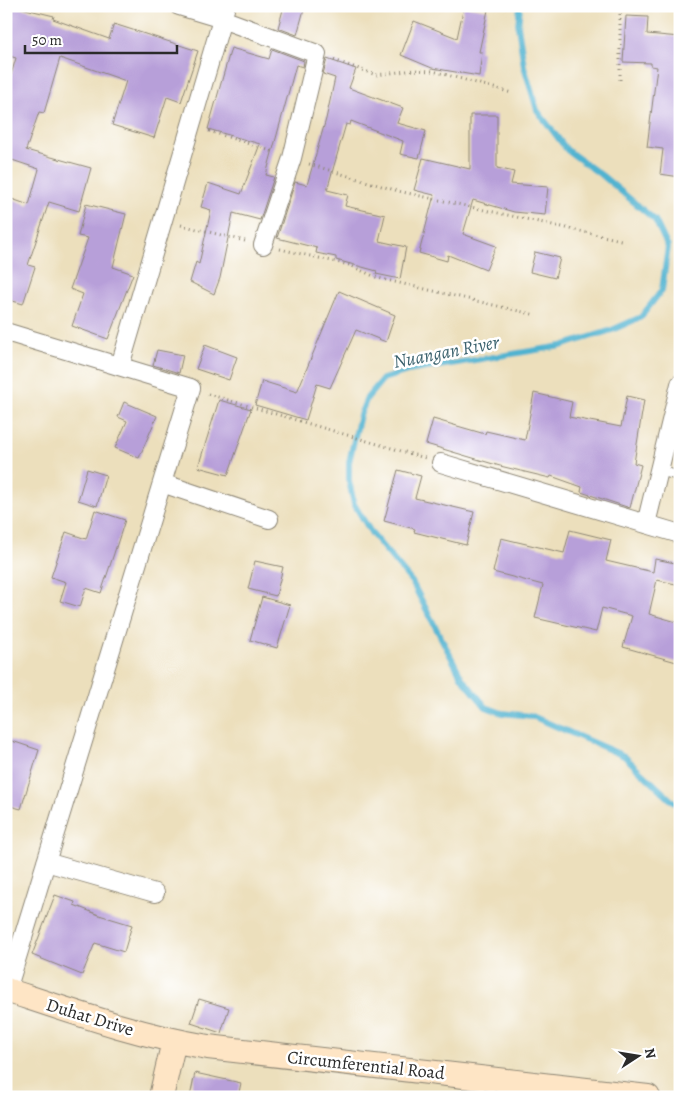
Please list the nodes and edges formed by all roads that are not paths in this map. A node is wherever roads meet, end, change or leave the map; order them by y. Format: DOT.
graph roads {
  1 [pos="179,6"];
  2 [pos="224,12"];
  3 [pos="263,245"];
  4 [pos="6,332"];
  5 [pos="120,366"];
  6 [pos="680,384"];
  7 [pos="441,463"];
  8 [pos="660,471"];
  9 [pos="680,476"];
  10 [pos="162,483"];
  11 [pos="269,519"];
  12 [pos="646,524"];
  13 [pos="680,534"];
  14 [pos="46,862"];
  15 [pos="155,893"];
  16 [pos="6,990"];
  17 [pos="174,1041"];
  18 [pos="161,1097"];
  19 [pos="648,1097"];
  1 -- 2 [label="street"];
  2 -- 3 [label="street"];
  2 -- 5 [label="street"];
  4 -- 5 [label="street"];
  5 -- 10 [label="street"];
  6 -- 8 [label="street"];
  7 -- 12 [label="street"];
  8 -- 9 [label="lane"];
  8 -- 12 [label="street"];
  10 -- 11 [label="street"];
  10 -- 14 [label="street"];
  12 -- 13 [label="street"];
  14 -- 15 [label="street"];
  14 -- 16 [label="street"];
  16 -- 17 [label="street, Duhat Drive"];
  17 -- 18 [label="street"];
  17 -- 19 [label="street, Circumferential Road"];
}
